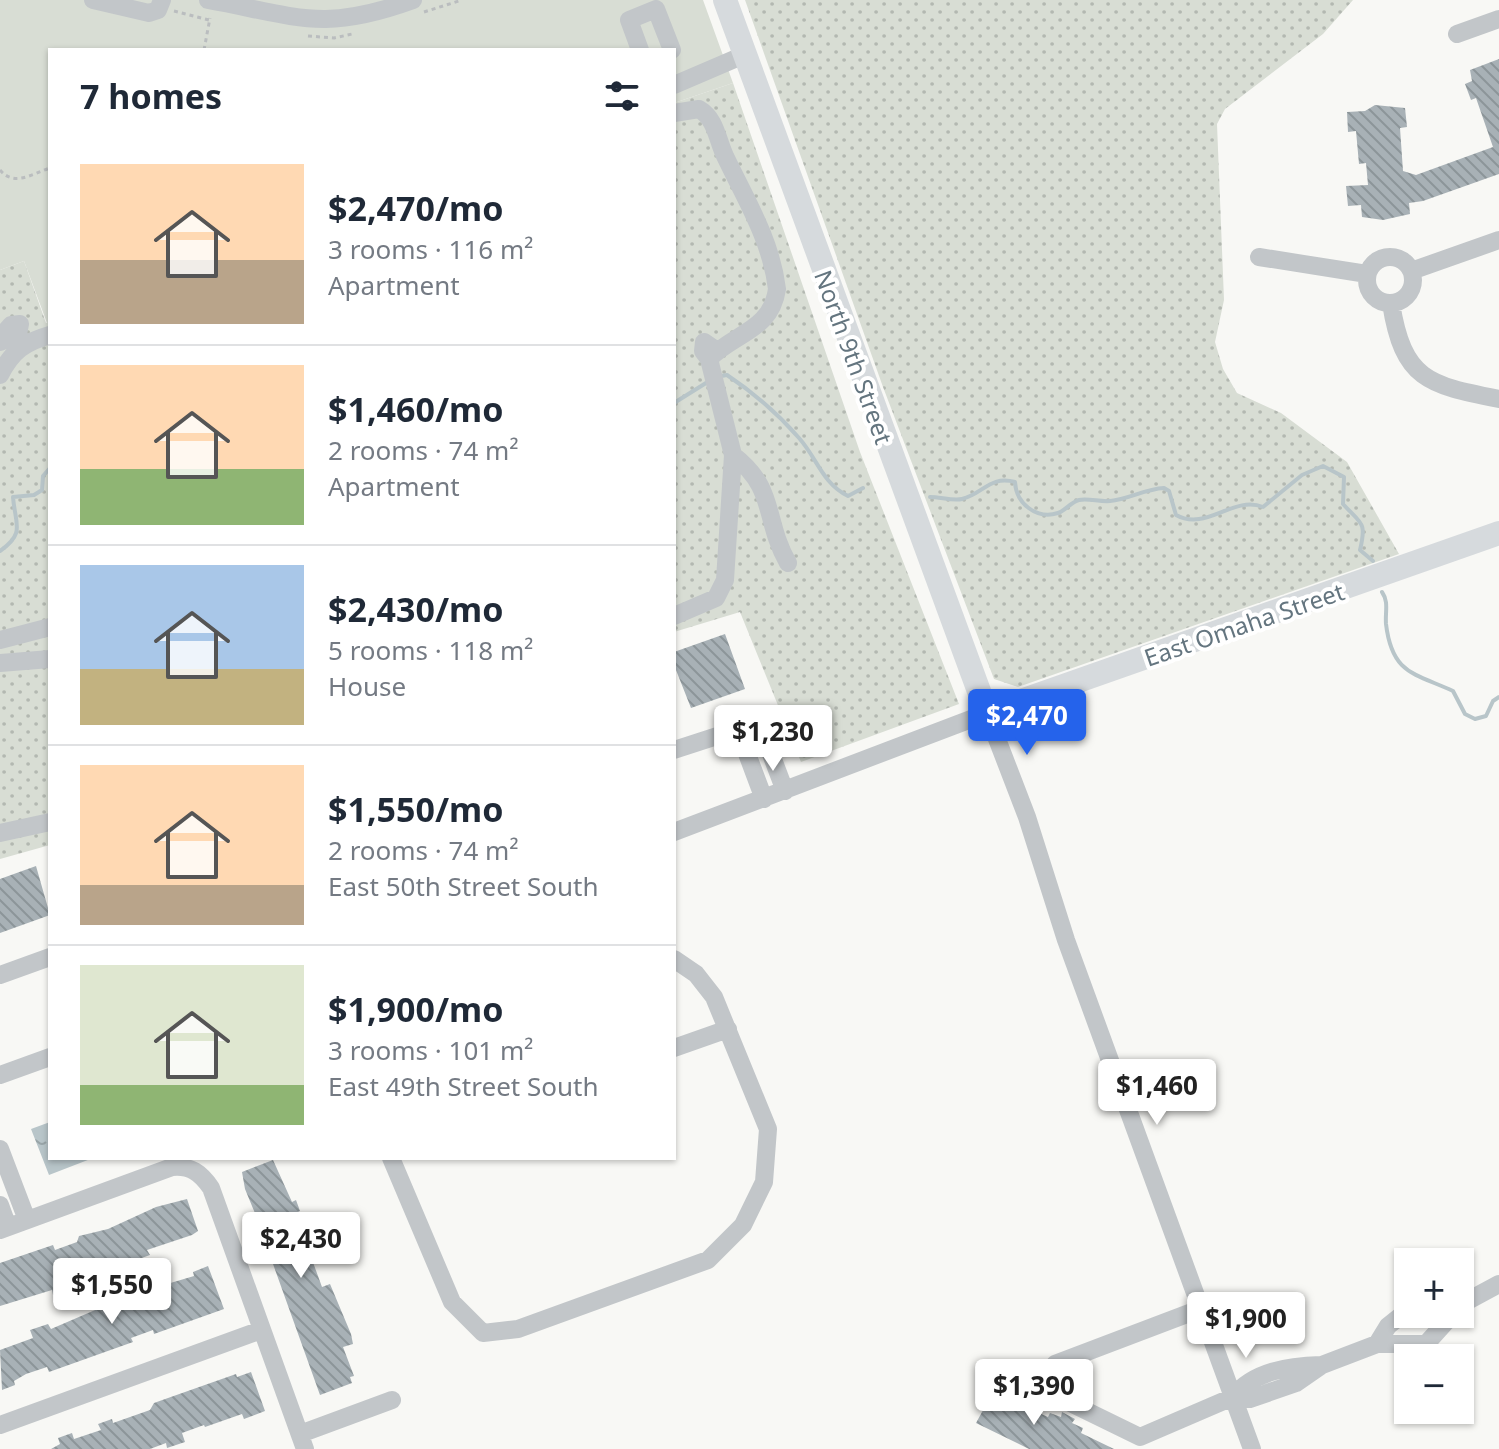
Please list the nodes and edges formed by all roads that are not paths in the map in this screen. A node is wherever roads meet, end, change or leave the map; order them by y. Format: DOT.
graph roads {
  1 [pos="93,0"];
  2 [pos="413,0"];
  3 [pos="725,0"];
  4 [pos="166,5"];
  5 [pos="250,5"];
  6 [pos="210,6"];
  7 [pos="1499,19"];
  8 [pos="1457,34"];
  9 [pos="639,48"];
  10 [pos="671,48"];
  11 [pos="744,55"];
  12 [pos="679,83"];
  13 [pos="676,113"];
  14 [pos="1499,240"];
  15 [pos="1259,257"];
  16 [pos="1414,270"];
  17 [pos="1367,274"];
  18 [pos="1391,303"];
  19 [pos="48,336"];
  20 [pos="0,375"];
  21 [pos="1499,399"];
  22 [pos="733,455"];
  23 [pos="1499,533"];
  24 [pos="788,563"];
  25 [pos="676,615"];
  26 [pos="48,628"];
  27 [pos="0,640"];
  28 [pos="48,659"];
  29 [pos="0,663"];
  30 [pos="987,713"];
  31 [pos="737,727"];
  32 [pos="676,749"];
  33 [pos="773,758"];
  34 [pos="752,766"];
  35 [pos="785,791"];
  36 [pos="764,799"];
  37 [pos="48,822"];
  38 [pos="676,831"];
  39 [pos="0,833"];
  40 [pos="48,958"];
  41 [pos="676,960"];
  42 [pos="0,975"];
  43 [pos="728,1029"];
  44 [pos="676,1047"];
  45 [pos="48,1058"];
  46 [pos="0,1075"];
  47 [pos="0,1149"];
  48 [pos="392,1160"];
  49 [pos="0,1205"];
  50 [pos="27,1220"];
  51 [pos="4,1228"];
  52 [pos="1499,1284"];
  53 [pos="1474,1297"];
  54 [pos="1200,1309"];
  55 [pos="1394,1321"];
  56 [pos="1440,1328"];
  57 [pos="261,1330"];
  58 [pos="1377,1344"];
  59 [pos="1233,1397"];
  60 [pos="392,1400"];
  61 [pos="0,1425"];
  62 [pos="303,1442"];
  63 [pos="1252,1449"];
  1 -- 4 [label="street"];
  2 -- 5 [label="street"];
  3 -- 11 [label="main road, North 9th Street"];
  5 -- 6 [label="street"];
  7 -- 8 [label="street"];
  9 -- 10 [label="street"];
  11 -- 12 [label="street"];
  11 -- 30 [label="main road, North 9th Street"];
  13 -- 22 [label="street"];
  14 -- 16 [label="street"];
  15 -- 17 [label="street"];
  16 -- 17 [label="street"];
  16 -- 18 [label="street"];
  17 -- 18 [label="street"];
  18 -- 21 [label="street"];
  19 -- 20 [label="street"];
  22 -- 24 [label="street"];
  22 -- 25 [label="street"];
  23 -- 30 [label="main road, East Omaha Street"];
  26 -- 27 [label="street"];
  28 -- 29 [label="street"];
  30 -- 35 [label="street, East Omaha Street"];
  30 -- 54 [label="street"];
  31 -- 32 [label="street"];
  31 -- 33 [label="street"];
  31 -- 34 [label="street"];
  33 -- 34 [label="street"];
  33 -- 35 [label="street"];
  34 -- 36 [label="street"];
  35 -- 36 [label="street, East Omaha Street"];
  36 -- 38 [label="street, East Omaha Street"];
  37 -- 39 [label="street"];
  40 -- 42 [label="street"];
  41 -- 43 [label="street"];
  43 -- 44 [label="street"];
  43 -- 48 [label="street"];
  45 -- 46 [label="street"];
  47 -- 50 [label="street"];
  49 -- 51 [label="street"];
  50 -- 51 [label="street"];
  50 -- 57 [label="street"];
  52 -- 53 [label="street"];
  54 -- 59 [label="street"];
  54 -- 59 [label="street"];
  55 -- 58 [label="street"];
  56 -- 58 [label="street"];
  57 -- 61 [label="street"];
  57 -- 62 [label="street"];
  58 -- 59 [label="street"];
  59 -- 63 [label="street"];
  60 -- 62 [label="street"];
}
